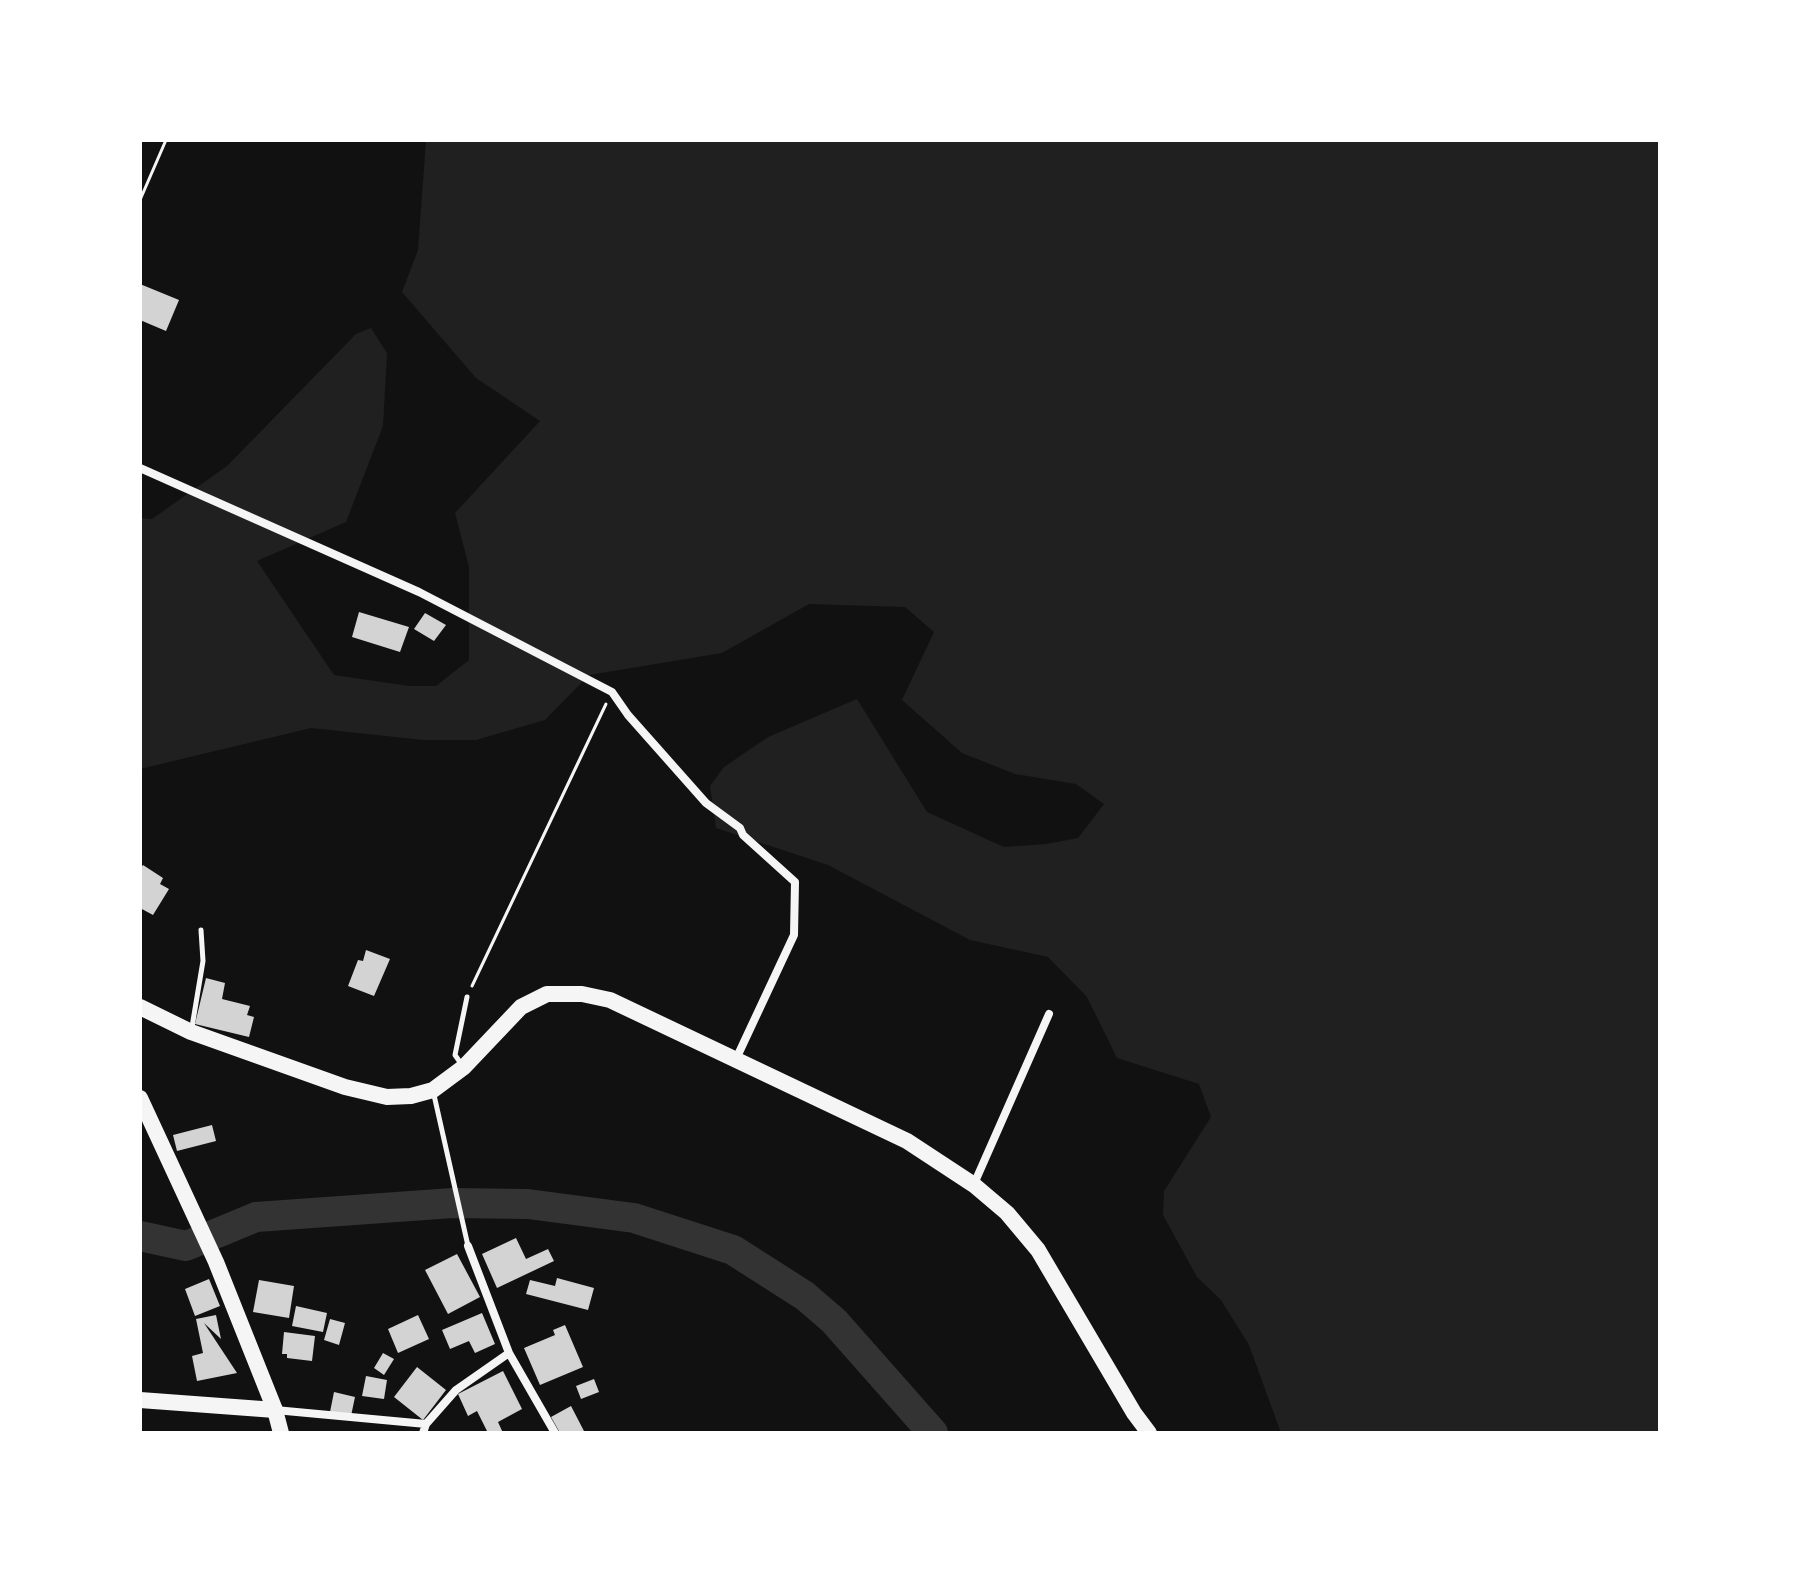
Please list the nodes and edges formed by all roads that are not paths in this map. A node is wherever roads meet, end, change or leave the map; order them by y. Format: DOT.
graph roads {
  1 [pos="140,468"];
  2 [pos="201,930"];
  3 [pos="467,997"];
  4 [pos="140,1007"];
  5 [pos="1049,1014"];
  6 [pos="191,1032"];
  7 [pos="736,1059"];
  8 [pos="464,1067"];
  9 [pos="433,1090"];
  10 [pos="140,1098"];
  11 [pos="974,1185"];
  12 [pos="468,1246"];
  13 [pos="509,1353"];
  14 [pos="140,1400"];
  15 [pos="275,1410"];
  16 [pos="425,1428"];
  17 [pos="281,1433"];
  18 [pos="555,1433"];
  19 [pos="1149,1433"];
  1 -- 7 [label="street"];
  2 -- 6 [label="lane"];
  3 -- 8 [label="lane"];
  4 -- 6 [label="main road"];
  5 -- 11 [label="street"];
  6 -- 9 [label="main road"];
  7 -- 8 [label="main road"];
  7 -- 11 [label="main road"];
  8 -- 9 [label="main road"];
  9 -- 12 [label="lane"];
  10 -- 15 [label="main road"];
  11 -- 19 [label="main road"];
  12 -- 13 [label="street"];
  13 -- 16 [label="street"];
  13 -- 18 [label="street"];
  14 -- 15 [label="main road"];
  15 -- 16 [label="street"];
  15 -- 17 [label="main road"];
}
